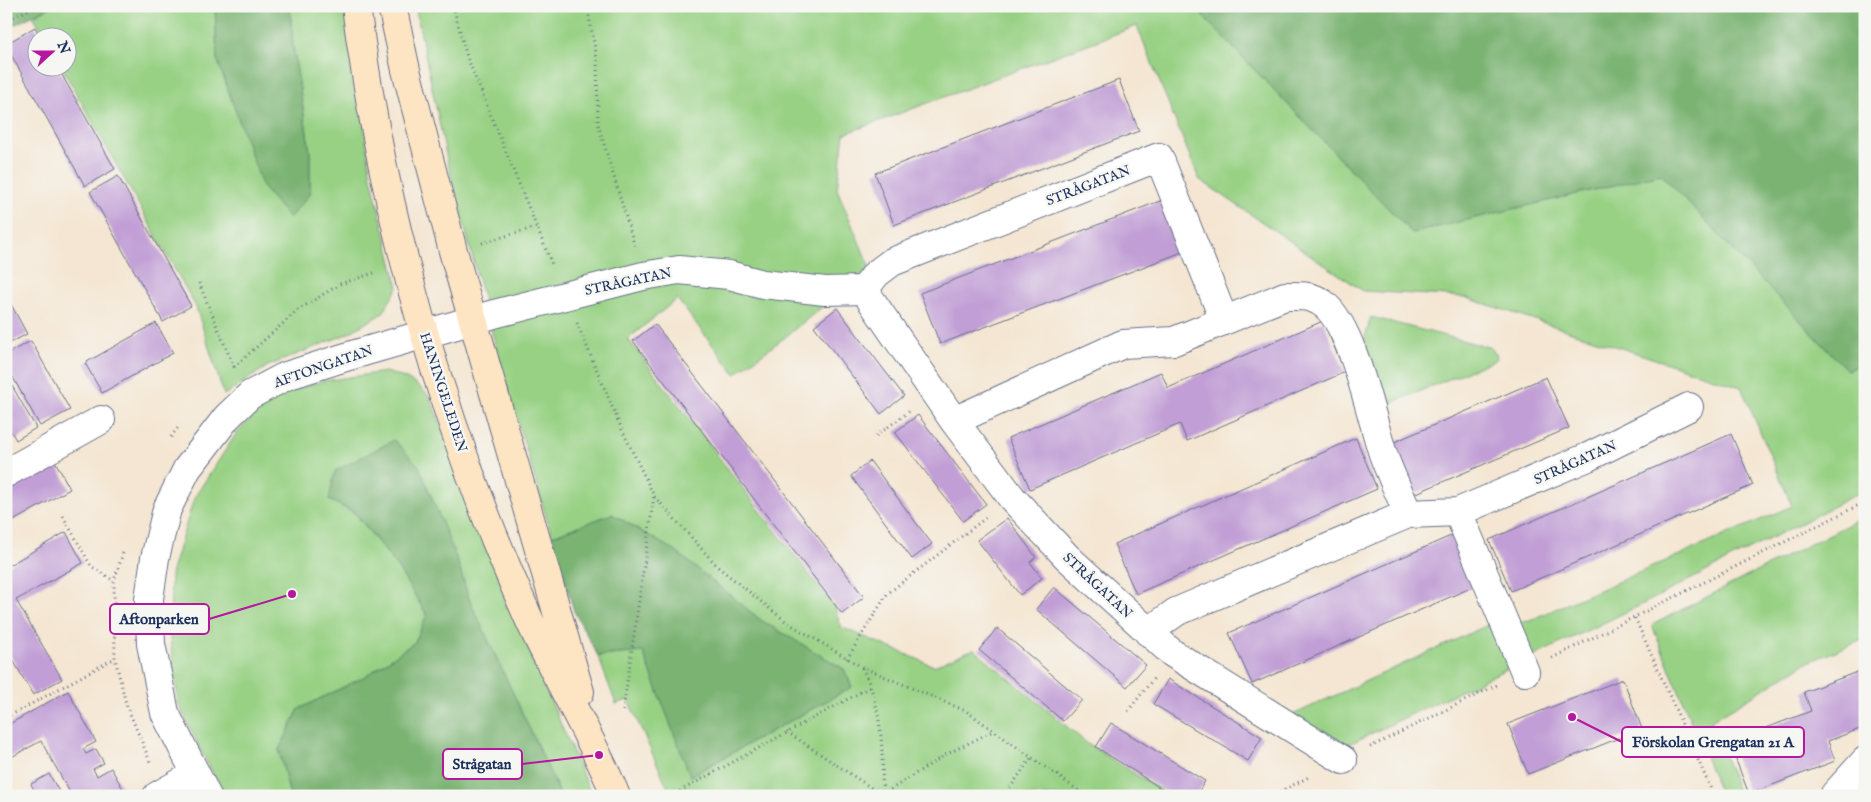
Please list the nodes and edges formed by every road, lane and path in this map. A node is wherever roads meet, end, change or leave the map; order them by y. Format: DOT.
graph roads {
  1 [pos="36,6"];
  2 [pos="356,6"];
  3 [pos="392,6"];
  4 [pos="453,6"];
  5 [pos="587,6"];
  6 [pos="6,23"];
  7 [pos="537,227"];
  8 [pos="453,251"];
  9 [pos="406,263"];
  10 [pos="644,276"];
  11 [pos="199,283"];
  12 [pos="864,290"];
  13 [pos="566,295"];
  14 [pos="472,320"];
  15 [pos="1224,320"];
  16 [pos="425,334"];
  17 [pos="234,367"];
  18 [pos="227,373"];
  19 [pos="933,393"];
  20 [pos="1689,407"];
  21 [pos="185,418"];
  22 [pos="101,420"];
  23 [pos="954,422"];
  24 [pos="876,436"];
  25 [pos="169,439"];
  26 [pos="6,473"];
  27 [pos="654,496"];
  28 [pos="1012,498"];
  29 [pos="1865,502"];
  30 [pos="1458,512"];
  31 [pos="1408,514"];
  32 [pos="63,516"];
  33 [pos="125,544"];
  34 [pos="114,581"];
  35 [pos="1634,618"];
  36 [pos="1148,632"];
  37 [pos="1172,653"];
  38 [pos="115,658"];
  39 [pos="847,658"];
  40 [pos="862,667"];
  41 [pos="1525,672"];
  42 [pos="872,686"];
  43 [pos="623,711"];
  44 [pos="1128,711"];
  45 [pos="6,718"];
  46 [pos="993,731"];
  47 [pos="788,732"];
  48 [pos="599,755"];
  49 [pos="1032,757"];
  50 [pos="1343,760"];
  51 [pos="1865,761"];
  52 [pos="200,785"];
  53 [pos="1284,789"];
  54 [pos="6,790"];
  55 [pos="161,794"];
  56 [pos="675,795"];
  57 [pos="1838,795"];
  58 [pos="10,796"];
  59 [pos="616,796"];
  60 [pos="671,796"];
  61 [pos="882,796"];
  62 [pos="1004,796"];
  63 [pos="1086,796"];
  64 [pos="1271,796"];
  65 [pos="1287,796"];
  66 [pos="1714,796"];
  1 -- 6 [label="path"];
  2 -- 9 [label="main road, HANINGELEDEN"];
  3 -- 8 [label="main road, HANINGELEDEN"];
  4 -- 7 [label="path"];
  5 -- 10 [label="path"];
  7 -- 8 [label="path"];
  7 -- 13 [label="path"];
  8 -- 14 [label="main road, HANINGELEDEN"];
  9 -- 16 [label="main road, HANINGELEDEN"];
  9 -- 17 [label="path"];
  10 -- 12 [label="street, STRÅGATAN"];
  10 -- 13 [label="street, STRÅGATAN"];
  11 -- 17 [label="path"];
  12 -- 15 [label="street, STRÅGATAN"];
  12 -- 19 [label="street, STRÅGATAN"];
  13 -- 14 [label="street, STRÅGATAN"];
  13 -- 27 [label="path"];
  14 -- 16 [label="street, STRÅGATAN"];
  14 -- 48 [label="main road, HANINGELEDEN"];
  15 -- 23 [label="street"];
  15 -- 31 [label="street"];
  16 -- 48 [label="main road, HANINGELEDEN"];
  16 -- 52 [label="street, AFTONGATAN"];
  17 -- 18 [label="path"];
  19 -- 23 [label="street, STRÅGATAN"];
  19 -- 24 [label="path"];
  20 -- 30 [label="street, STRÅGATAN"];
  21 -- 25 [label="path"];
  22 -- 26 [label="street"];
  23 -- 28 [label="street, STRÅGATAN"];
  27 -- 39 [label="path"];
  27 -- 43 [label="path"];
  28 -- 36 [label="street, STRÅGATAN"];
  28 -- 39 [label="path"];
  29 -- 35 [label="path"];
  30 -- 31 [label="street, STRÅGATAN"];
  30 -- 41 [label="street"];
  31 -- 36 [label="street, STRÅGATAN"];
  32 -- 34 [label="path"];
  33 -- 34 [label="path"];
  34 -- 38 [label="path"];
  35 -- 41 [label="path"];
  35 -- 66 [label="path"];
  36 -- 37 [label="street, STRÅGATAN"];
  37 -- 44 [label="path"];
  37 -- 50 [label="street, STRÅGATAN"];
  38 -- 45 [label="path"];
  38 -- 55 [label="path"];
  39 -- 40 [label="path"];
  40 -- 42 [label="path"];
  40 -- 46 [label="path"];
  41 -- 50 [label="path"];
  42 -- 47 [label="path"];
  42 -- 61 [label="path"];
  46 -- 49 [label="path"];
  46 -- 61 [label="path"];
  47 -- 56 [label="path"];
  47 -- 61 [label="path"];
  48 -- 59 [label="main road, HANINGELEDEN"];
  49 -- 62 [label="path"];
  49 -- 63 [label="path"];
  50 -- 53 [label="path"];
  51 -- 57 [label="street"];
  52 -- 55 [label="street, AFTONGATAN"];
  53 -- 64 [label="path"];
  53 -- 65 [label="path"];
  54 -- 58 [label="path"];
  56 -- 60 [label="path"];
}
